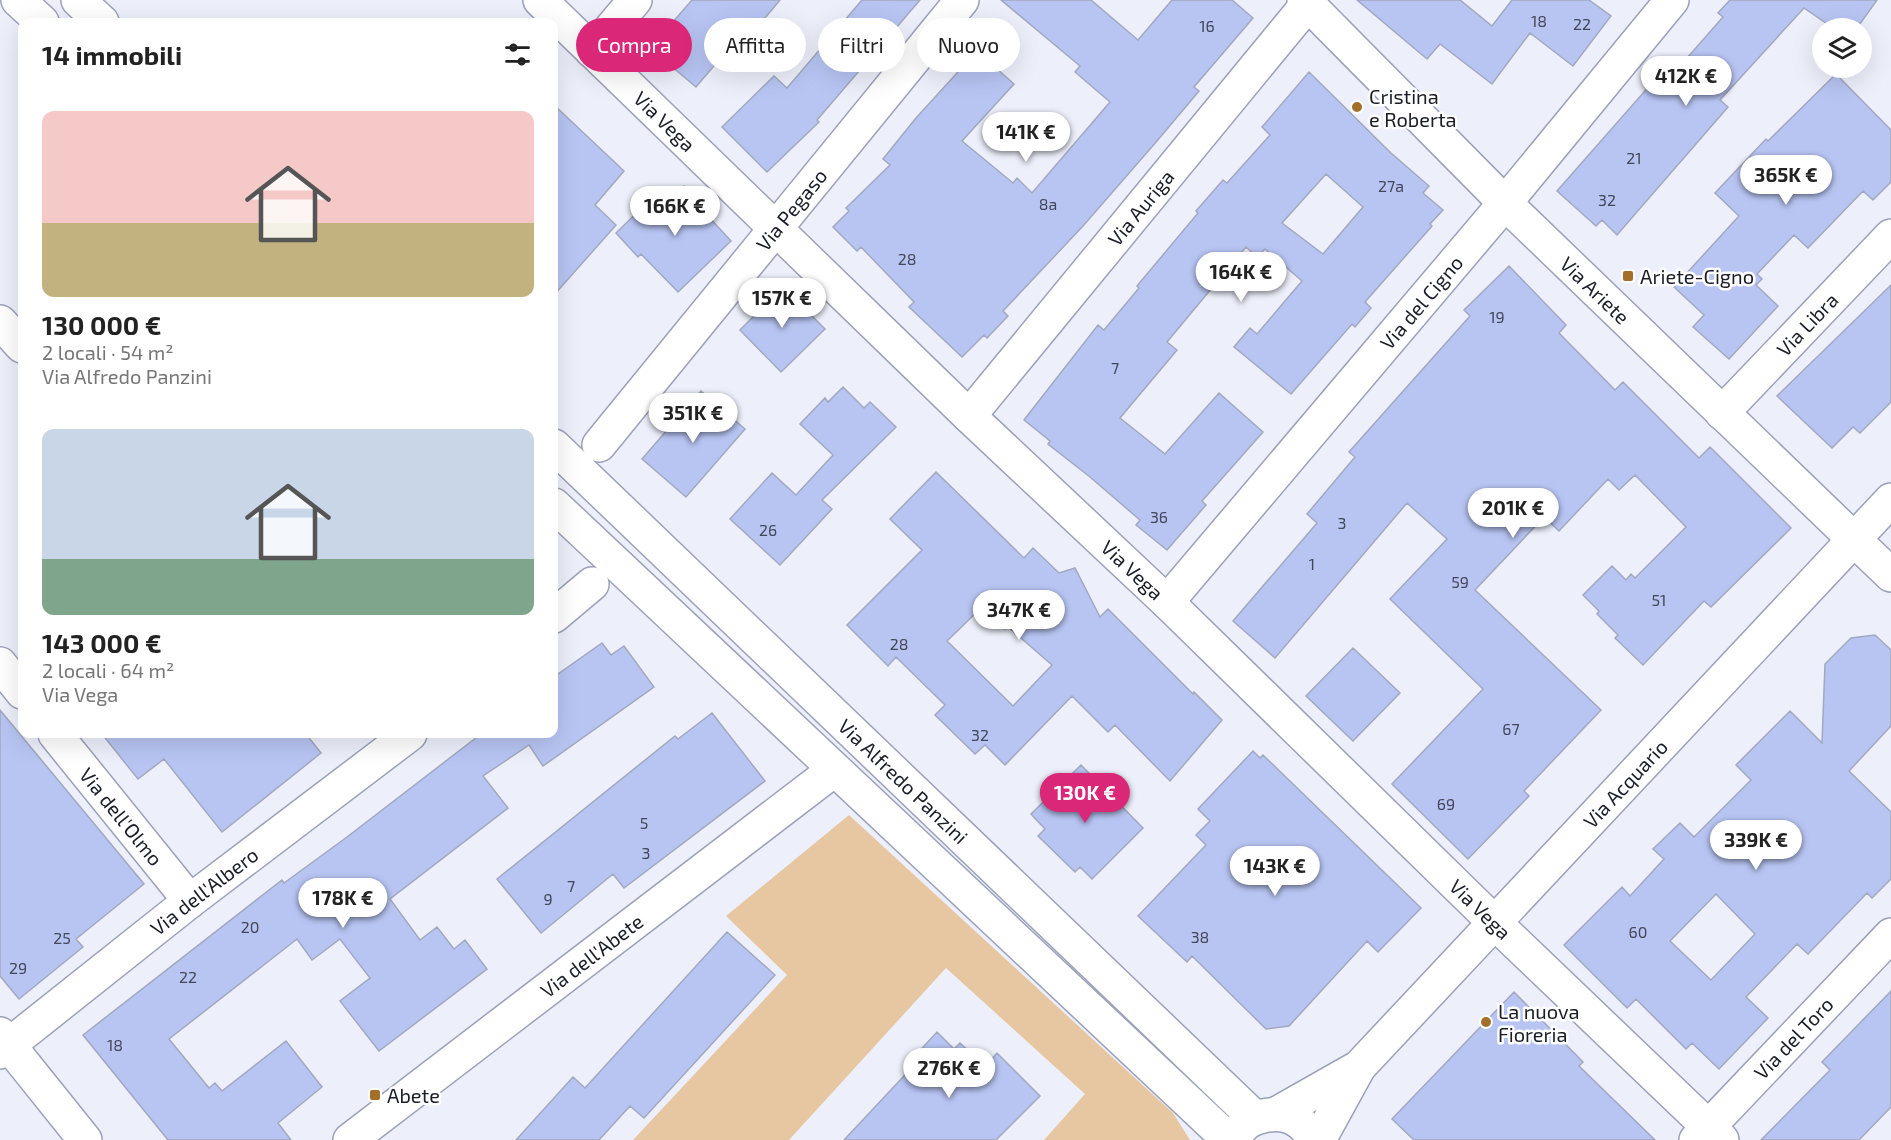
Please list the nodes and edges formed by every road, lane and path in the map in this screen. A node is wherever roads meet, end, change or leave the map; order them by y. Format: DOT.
graph roads {
  1 [pos="18,0"];
  2 [pos="78,0"];
  3 [pos="540,0"];
  4 [pos="635,0"];
  5 [pos="962,0"];
  6 [pos="1672,0"];
  7 [pos="1308,1"];
  8 [pos="38,18"];
  9 [pos="98,18"];
  10 [pos="620,18"];
  11 [pos="576,35"];
  12 [pos="614,72"];
  13 [pos="1505,203"];
  14 [pos="776,228"];
  15 [pos="1891,236"];
  16 [pos="0,322"];
  17 [pos="18,342"];
  18 [pos="1722,413"];
  19 [pos="969,416"];
  20 [pos="599,445"];
  21 [pos="558,450"];
  22 [pos="1891,500"];
  23 [pos="558,509"];
  24 [pos="1853,538"];
  25 [pos="1891,575"];
  26 [pos="592,584"];
  27 [pos="1167,602"];
  28 [pos="558,613"];
  29 [pos="0,664"];
  30 [pos="18,688"];
  31 [pos="58,738"];
  32 [pos="393,739"];
  33 [pos="834,770"];
  34 [pos="190,901"];
  35 [pos="1494,922"];
  36 [pos="1891,935"];
  37 [pos="3,1044"];
  38 [pos="1359,1067"];
  39 [pos="1248,1128"];
  40 [pos="1709,1136"];
  41 [pos="84,1140"];
  42 [pos="350,1140"];
  43 [pos="1317,1140"];
  1 -- 8 [label="street"];
  2 -- 9 [label="street"];
  3 -- 11 [label="street, Via Vega"];
  4 -- 10 [label="street"];
  5 -- 14 [label="street, Via Pegaso"];
  6 -- 13 [label="street, Via del Cigno"];
  7 -- 13 [label="street, Via Ariete"];
  7 -- 19 [label="street, Via Auriga"];
  12 -- 14 [label="street, Via Vega"];
  13 -- 18 [label="street, Via Ariete"];
  13 -- 27 [label="street, Via del Cigno"];
  14 -- 19 [label="street, Via Vega"];
  14 -- 20 [label="street, Via Pegaso"];
  15 -- 18 [label="street, Via Libra"];
  16 -- 17 [label="street"];
  18 -- 24 [label="street, Via Ariete"];
  19 -- 27 [label="street, Via Vega"];
  21 -- 39 [label="street, Via Alfredo Panzini"];
  22 -- 24 [label="street, Via Acquario"];
  23 -- 33 [label="street, Via Alfredo Panzini"];
  24 -- 25 [label="street, Via Ariete"];
  24 -- 35 [label="street, Via Acquario"];
  26 -- 28 [label="street"];
  27 -- 35 [label="street, Via Vega"];
  29 -- 30 [label="street"];
  31 -- 34 [label="street, Via dell'Olmo"];
  32 -- 34 [label="street, Via dell'Albero"];
  33 -- 39 [label="street, Via Alfredo Panzini"];
  33 -- 42 [label="street, Via dell'Abete"];
  34 -- 37 [label="street, Via dell'Albero"];
  35 -- 38 [label="street, Via Acquario"];
  35 -- 40 [label="street, Via Vega"];
  36 -- 40 [label="street, Via del Toro"];
  37 -- 41 [label="street"];
  38 -- 39 [label="street, Via Acquario"];
  38 -- 43 [label="street, Via Acquario"];
  39 -- 43 [label="street, Via Alfredo Panzini"];
}
